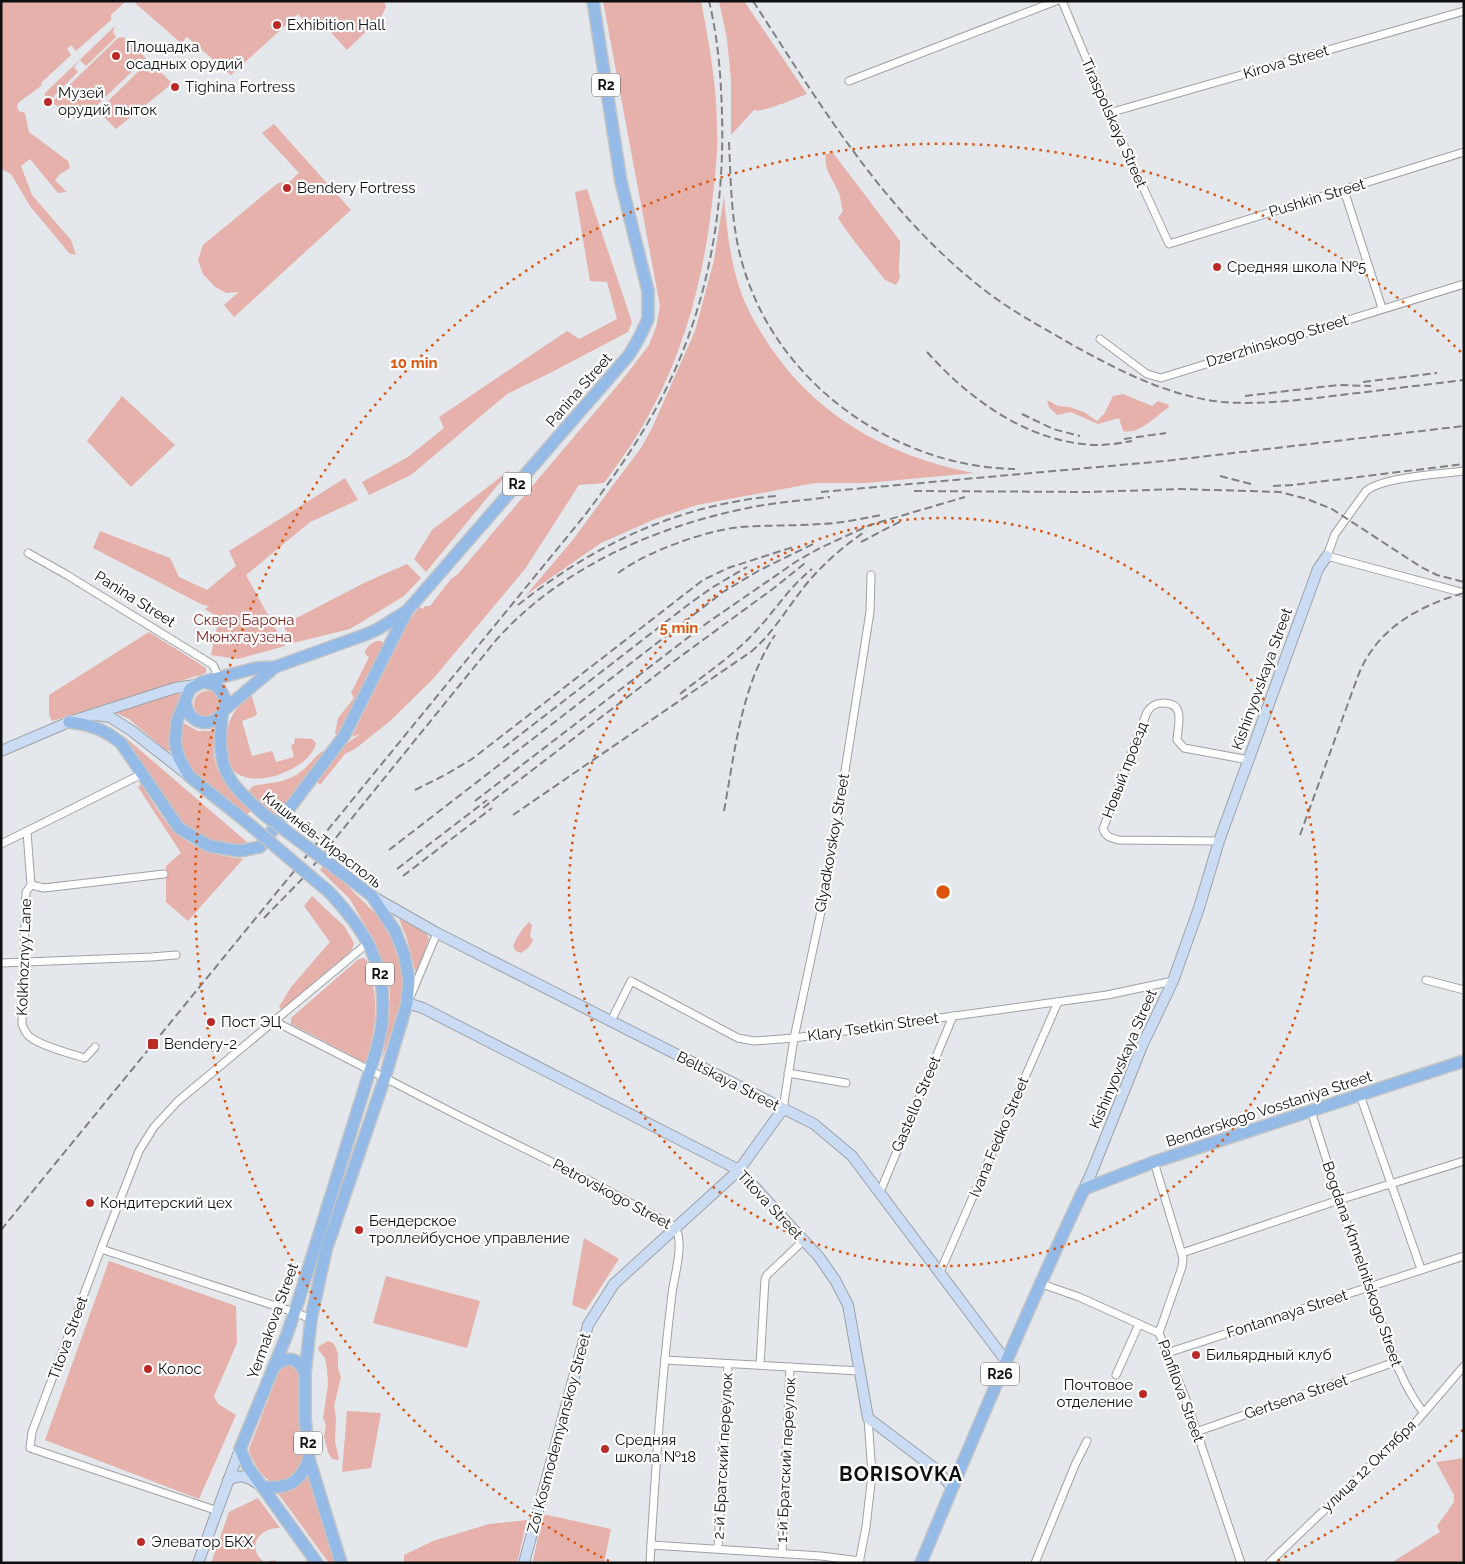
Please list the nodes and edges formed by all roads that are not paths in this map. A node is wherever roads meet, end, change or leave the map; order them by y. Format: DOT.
graph roads {
  1 [pos="593,1"];
  2 [pos="1056,1"];
  3 [pos="1062,1"];
  4 [pos="1464,11"];
  5 [pos="849,81"];
  6 [pos="1109,113"];
  7 [pos="1464,152"];
  8 [pos="1344,190"];
  9 [pos="1169,244"];
  10 [pos="1464,284"];
  11 [pos="1382,308"];
  12 [pos="1100,339"];
  13 [pos="1464,471"];
  14 [pos="28,553"];
  15 [pos="1327,556"];
  16 [pos="871,575"];
  17 [pos="1464,593"];
  18 [pos="407,611"];
  19 [pos="274,667"];
  20 [pos="219,678"];
  21 [pos="199,684"];
  22 [pos="185,702"];
  23 [pos="223,712"];
  24 [pos="93,715"];
  25 [pos="69,722"];
  26 [pos="1,751"];
  27 [pos="1249,760"];
  28 [pos="142,774"];
  29 [pos="188,776"];
  30 [pos="27,832"];
  31 [pos="1219,841"];
  32 [pos="1,844"];
  33 [pos="164,874"];
  34 [pos="31,885"];
  35 [pos="372,896"];
  36 [pos="437,933"];
  37 [pos="368,943"];
  38 [pos="176,955"];
  39 [pos="1,963"];
  40 [pos="22,963"];
  41 [pos="1426,980"];
  42 [pos="1173,981"];
  43 [pos="1464,990"];
  44 [pos="1058,1002"];
  45 [pos="407,1003"];
  46 [pos="953,1016"];
  47 [pos="274,1021"];
  48 [pos="610,1021"];
  49 [pos="794,1038"];
  50 [pos="95,1047"];
  51 [pos="1464,1061"];
  52 [pos="370,1070"];
  53 [pos="788,1073"];
  54 [pos="385,1077"];
  55 [pos="846,1083"];
  56 [pos="1360,1095"];
  57 [pos="783,1109"];
  58 [pos="1311,1111"];
  59 [pos="1464,1161"];
  60 [pos="1154,1162"];
  61 [pos="739,1170"];
  62 [pos="1392,1185"];
  63 [pos="1084,1188"];
  64 [pos="880,1192"];
  65 [pos="1339,1200"];
  66 [pos="675,1227"];
  67 [pos="803,1240"];
  68 [pos="101,1249"];
  69 [pos="1182,1252"];
  70 [pos="1464,1256"];
  71 [pos="1421,1269"];
  72 [pos="940,1272"];
  73 [pos="1039,1283"];
  74 [pos="1368,1288"];
  75 [pos="294,1312"];
  76 [pos="310,1319"];
  77 [pos="1139,1324"];
  78 [pos="1159,1333"];
  79 [pos="1167,1352"];
  80 [pos="665,1360"];
  81 [pos="1006,1361"];
  82 [pos="1396,1362"];
  83 [pos="728,1364"];
  84 [pos="760,1365"];
  85 [pos="1464,1366"];
  86 [pos="790,1367"];
  87 [pos="271,1370"];
  88 [pos="860,1370"];
  89 [pos="305,1374"];
  90 [pos="1116,1375"];
  91 [pos="1423,1412"];
  92 [pos="868,1418"];
  93 [pos="1196,1432"];
  94 [pos="1087,1441"];
  95 [pos="240,1449"];
  96 [pos="309,1459"];
  97 [pos="228,1480"];
  98 [pos="951,1486"];
  99 [pos="263,1487"];
  100 [pos="218,1512"];
  101 [pos="651,1545"];
  102 [pos="718,1548"];
  103 [pos="782,1553"];
  104 [pos="860,1562"];
  105 [pos="198,1563"];
  106 [pos="317,1563"];
  107 [pos="341,1563"];
  108 [pos="524,1563"];
  109 [pos="650,1563"];
  110 [pos="921,1563"];
  111 [pos="1035,1563"];
  112 [pos="1241,1563"];
  113 [pos="1269,1563"];
  1 -- 18 [label="main road, Panina Street / R2"];
  2 -- 5 [label="street"];
  3 -- 6 [label="street, Tiraspolskaya Street"];
  4 -- 6 [label="street, Kirova Street"];
  6 -- 9 [label="street, Tiraspolskaya Street"];
  7 -- 8 [label="street, Pushkin Street"];
  8 -- 9 [label="street, Pushkin Street"];
  8 -- 11 [label="street"];
  10 -- 11 [label="street, Dzerzhinskogo Street"];
  11 -- 12 [label="street, Dzerzhinskogo Street"];
  13 -- 15 [label="street"];
  14 -- 20 [label="street, Panina Street"];
  15 -- 17 [label="street"];
  15 -- 27 [label="street, Kishinyovskaya Street"];
  16 -- 49 [label="street, Glyadkovskoy Street"];
  18 -- 19 [label="main road, Panina Street / R2"];
  18 -- 28 [label="main road"];
  19 -- 20 [label="main road, R2"];
  19 -- 23 [label="main road, R2"];
  20 -- 21 [label="main road, R2"];
  21 -- 22 [label="main road, R2"];
  21 -- 23 [label="main road"];
  21 -- 24 [label="street"];
  22 -- 23 [label="main road"];
  22 -- 29 [label="main road, R2"];
  23 -- 35 [label="main road, Кишинёв-Тирасполь / R2, bridge"];
  24 -- 25 [label="street"];
  24 -- 29 [label="street"];
  25 -- 26 [label="street"];
  25 -- 28 [label="main road"];
  27 -- 31 [label="street, Kishinyovskaya Street"];
  27 -- 31 [label="street, Новый проезд"];
  28 -- 30 [label="street"];
  29 -- 37 [label="main road, R2, bridge"];
  30 -- 32 [label="street"];
  30 -- 34 [label="street, Kolkhoznyy Lane"];
  31 -- 42 [label="street, Kishinyovskaya Street"];
  33 -- 34 [label="street"];
  34 -- 40 [label="street, Kolkhoznyy Lane"];
  35 -- 36 [label="street, Beltskaya Street"];
  35 -- 45 [label="main road, Кишинёв-Тирасполь / R2"];
  36 -- 45 [label="street"];
  36 -- 48 [label="street, Beltskaya Street"];
  37 -- 47 [label="street"];
  37 -- 52 [label="main road, R2"];
  38 -- 40 [label="street"];
  39 -- 40 [label="street"];
  40 -- 50 [label="street, Kolkhoznyy Lane"];
  41 -- 43 [label="street"];
  42 -- 44 [label="street, Klary Tsetkin Street"];
  42 -- 63 [label="street, Kishinyovskaya Street"];
  44 -- 46 [label="street, Klary Tsetkin Street"];
  44 -- 72 [label="street, Ivana Fedko Street"];
  45 -- 54 [label="main road, Кишинёв-Тирасполь / R2"];
  45 -- 61 [label="street, Titova Street"];
  46 -- 49 [label="street, Klary Tsetkin Street"];
  46 -- 64 [label="street, Gastello Street"];
  47 -- 52 [label="street, Petrovskogo Street"];
  47 -- 68 [label="street"];
  48 -- 49 [label="street, Klary Tsetkin Street"];
  48 -- 57 [label="street, Beltskaya Street"];
  49 -- 53 [label="street, Glyadkovskoy Street"];
  51 -- 56 [label="main road, Benderskogo Vosstaniya Street"];
  52 -- 54 [label="street, Petrovskogo Street"];
  52 -- 75 [label="main road, Yermakova Street / R2"];
  53 -- 55 [label="street"];
  53 -- 57 [label="street, Glyadkovskoy Street"];
  54 -- 66 [label="street, Petrovskogo Street"];
  54 -- 76 [label="main road, Yermakova Street / R2"];
  56 -- 58 [label="main road, Benderskogo Vosstaniya Street"];
  56 -- 62 [label="street"];
  57 -- 61 [label="street, Zoi Kosmodemyanskoy Street"];
  57 -- 64 [label="street, Beltskaya Street"];
  58 -- 60 [label="main road, Benderskogo Vosstaniya Street"];
  58 -- 65 [label="street, Bogdana Khmelnitskogo Street"];
  59 -- 62 [label="street"];
  60 -- 63 [label="main road, Benderskogo Vosstaniya Street"];
  60 -- 69 [label="street, Panfilova Street"];
  61 -- 66 [label="street, Zoi Kosmodemyanskoy Street"];
  61 -- 67 [label="street, Titova Street"];
  62 -- 65 [label="street"];
  62 -- 71 [label="street"];
  63 -- 73 [label="main road, Kishinyovskaya Street / R26"];
  64 -- 72 [label="street, Beltskaya Street"];
  65 -- 69 [label="street"];
  65 -- 74 [label="street, Bogdana Khmelnitskogo Street"];
  66 -- 80 [label="street, Petrovskogo Street"];
  66 -- 108 [label="street, Zoi Kosmodemyanskoy Street"];
  67 -- 84 [label="street"];
  67 -- 88 [label="street, Titova Street"];
  68 -- 75 [label="street"];
  68 -- 100 [label="street, Titova Street"];
  69 -- 78 [label="street, Panfilova Street"];
  70 -- 71 [label="street, Fontannaya Street"];
  71 -- 74 [label="street, Fontannaya Street"];
  72 -- 81 [label="street, Beltskaya Street"];
  73 -- 77 [label="street"];
  73 -- 81 [label="main road, Kishinyovskaya Street / R26"];
  74 -- 79 [label="street, Fontannaya Street"];
  74 -- 82 [label="street, Bogdana Khmelnitskogo Street"];
  75 -- 76 [label="street"];
  75 -- 87 [label="main road, Yermakova Street / R2"];
  76 -- 89 [label="main road, Yermakova Street / R2"];
  77 -- 78 [label="street"];
  77 -- 90 [label="street"];
  78 -- 79 [label="street, Panfilova Street"];
  79 -- 93 [label="street, Panfilova Street"];
  80 -- 83 [label="street"];
  80 -- 101 [label="street, Petrovskogo Street"];
  81 -- 98 [label="main road, Kishinyovskaya Street / R26"];
  82 -- 91 [label="street, Bogdana Khmelnitskogo Street"];
  82 -- 93 [label="street, Gertsena Street"];
  83 -- 84 [label="street"];
  83 -- 102 [label="street, 2-й Братский переулок"];
  84 -- 86 [label="street"];
  85 -- 91 [label="street, улица 12 Октября"];
  86 -- 88 [label="street"];
  86 -- 103 [label="street, 1-й Братский переулок"];
  87 -- 89 [label="main road"];
  87 -- 95 [label="main road, Yermakova Street / R2"];
  88 -- 92 [label="street, Titova Street"];
  89 -- 96 [label="main road, Yermakova Street / R2"];
  91 -- 113 [label="street, улица 12 Октября"];
  92 -- 98 [label="street"];
  92 -- 104 [label="street, Titova Street"];
  93 -- 112 [label="street, Panfilova Street"];
  94 -- 111 [label="street"];
  95 -- 97 [label="street"];
  95 -- 99 [label="main road"];
  96 -- 99 [label="main road"];
  96 -- 107 [label="main road, Yermakova Street / R2"];
  97 -- 99 [label="street"];
  97 -- 100 [label="street"];
  98 -- 110 [label="main road, Kishinyovskaya Street / R26"];
  99 -- 106 [label="main road"];
  100 -- 105 [label="street"];
  101 -- 102 [label="street"];
  101 -- 109 [label="street, Petrovskogo Street"];
  102 -- 103 [label="street"];
  103 -- 104 [label="street"];
}
